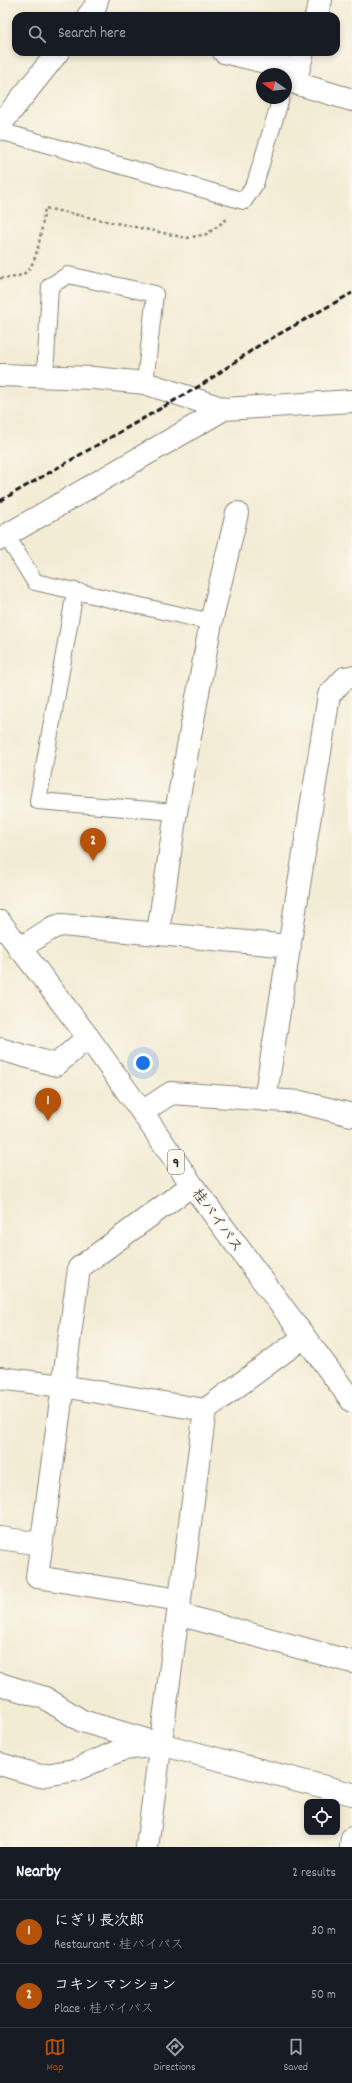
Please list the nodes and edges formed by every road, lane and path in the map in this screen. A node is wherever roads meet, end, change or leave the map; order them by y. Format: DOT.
graph roads {
  1 [pos="97,0"];
  2 [pos="322,0"];
  3 [pos="91,12"];
  4 [pos="318,12"];
  5 [pos="55,56"];
  6 [pos="234,56"];
  7 [pos="264,68"];
  8 [pos="292,79"];
  9 [pos="352,100"];
  10 [pos="283,104"];
  11 [pos="0,125"];
  12 [pos="0,131"];
  13 [pos="244,201"];
  14 [pos="0,278"];
  15 [pos="0,374"];
  16 [pos="45,376"];
  17 [pos="145,383"];
  18 [pos="352,401"];
  19 [pos="224,409"];
  20 [pos="236,513"];
  21 [pos="3,537"];
  22 [pos="75,592"];
  23 [pos="211,622"];
  24 [pos="352,677"];
  25 [pos="176,812"];
  26 [pos="0,922"];
  27 [pos="158,933"];
  28 [pos="290,946"];
  29 [pos="19,949"];
  30 [pos="88,1037"];
  31 [pos="0,1049"];
  32 [pos="265,1100"];
  33 [pos="142,1112"];
  34 [pos="352,1115"];
  35 [pos="192,1185"];
  36 [pos="304,1337"];
  37 [pos="0,1378"];
  38 [pos="62,1386"];
  39 [pos="352,1401"];
  40 [pos="205,1410"];
  41 [pos="0,1538"];
  42 [pos="41,1544"];
  43 [pos="179,1607"];
  44 [pos="352,1662"];
  45 [pos="0,1684"];
  46 [pos="160,1744"];
  47 [pos="0,1764"];
  48 [pos="352,1794"];
  49 [pos="352,1838"];
  50 [pos="147,1847"];
  51 [pos="351,1847"];
  1 -- 3 [label="main road"];
  2 -- 4 [label="main road"];
  5 -- 11 [label="main road"];
  6 -- 7 [label="main road"];
  8 -- 9 [label="main road"];
  10 -- 13 [label="lane"];
  12 -- 13 [label="lane"];
  13 -- 14 [label="path"];
  15 -- 16 [label="main road"];
  16 -- 17 [label="main road"];
  16 -- 17 [label="lane"];
  17 -- 19 [label="main road"];
  18 -- 19 [label="main road"];
  19 -- 21 [label="main road"];
  20 -- 23 [label="main road"];
  21 -- 22 [label="lane"];
  22 -- 23 [label="lane"];
  22 -- 25 [label="lane"];
  23 -- 25 [label="main road"];
  24 -- 28 [label="main road"];
  25 -- 27 [label="main road"];
  26 -- 29 [label="main road, 桂バイパス / 9"];
  27 -- 28 [label="main road"];
  27 -- 29 [label="main road"];
  28 -- 32 [label="main road"];
  29 -- 30 [label="main road, 桂バイパス / 9"];
  30 -- 31 [label="main road"];
  30 -- 33 [label="main road, 桂バイパス / 9"];
  32 -- 33 [label="main road"];
  32 -- 34 [label="main road"];
  33 -- 35 [label="main road, 桂バイパス / 9"];
  35 -- 36 [label="main road, 桂バイパス / 9"];
  35 -- 38 [label="main road"];
  36 -- 39 [label="main road, 桂バイパス / 9"];
  36 -- 40 [label="main road"];
  37 -- 38 [label="main road"];
  38 -- 40 [label="main road"];
  38 -- 42 [label="main road"];
  40 -- 43 [label="main road"];
  41 -- 42 [label="main road"];
  42 -- 43 [label="main road"];
  43 -- 44 [label="main road"];
  43 -- 46 [label="main road"];
  45 -- 46 [label="main road"];
  46 -- 47 [label="main road"];
  46 -- 48 [label="main road"];
  46 -- 50 [label="main road"];
  49 -- 51 [label="main road"];
}
